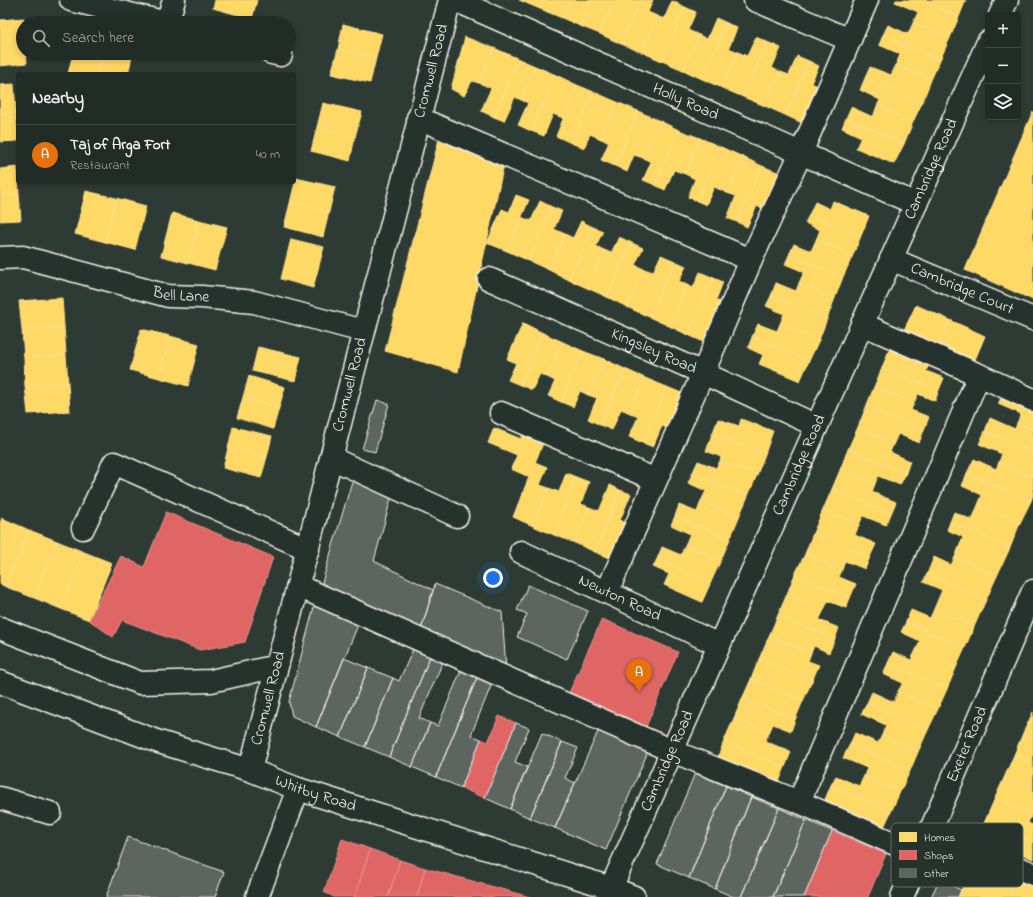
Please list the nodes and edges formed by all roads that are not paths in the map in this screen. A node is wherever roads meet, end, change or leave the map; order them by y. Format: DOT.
graph roads {
  1 [pos="71,0"];
  2 [pos="174,0"];
  3 [pos="450,0"];
  4 [pos="455,0"];
  5 [pos="755,0"];
  6 [pos="867,0"];
  7 [pos="138,16"];
  8 [pos="169,16"];
  9 [pos="850,40"];
  10 [pos="985,48"];
  11 [pos="418,118"];
  12 [pos="801,153"];
  13 [pos="916,204"];
  14 [pos="0,258"];
  15 [pos="891,259"];
  16 [pos="751,260"];
  17 [pos="489,279"];
  18 [pos="1033,319"];
  19 [pos="862,324"];
  20 [pos="363,331"];
  21 [pos="704,373"];
  22 [pos="979,374"];
  23 [pos="1033,400"];
  24 [pos="501,413"];
  25 [pos="817,426"];
  26 [pos="331,458"];
  27 [pos="656,480"];
  28 [pos="457,516"];
  29 [pos="83,528"];
  30 [pos="308,549"];
  31 [pos="521,552"];
  32 [pos="298,586"];
  33 [pos="1033,591"];
  34 [pos="607,592"];
  35 [pos="0,628"];
  36 [pos="719,645"];
  37 [pos="277,666"];
  38 [pos="0,682"];
  39 [pos="672,751"];
  40 [pos="250,770"];
  41 [pos="298,788"];
  42 [pos="0,798"];
  43 [pos="799,802"];
  44 [pos="50,813"];
  45 [pos="933,823"];
  46 [pos="891,842"];
  47 [pos="1023,870"];
  48 [pos="1033,874"];
  49 [pos="906,887"];
  50 [pos="611,888"];
  51 [pos="257,897"];
  52 [pos="634,897"];
  53 [pos="902,897"];
  1 -- 7 [label="street"];
  2 -- 8 [label="street"];
  3 -- 11 [label="street, Cromwell Road"];
  4 -- 12 [label="street, Holly Road"];
  5 -- 9 [label="street"];
  6 -- 9 [label="street"];
  9 -- 12 [label="street"];
  10 -- 13 [label="street, Cambridge Road"];
  11 -- 16 [label="street"];
  11 -- 20 [label="street, Cromwell Road"];
  12 -- 13 [label="street, Holly Road"];
  12 -- 16 [label="street"];
  13 -- 15 [label="street, Cambridge Road"];
  14 -- 20 [label="street, Bell Lane"];
  15 -- 18 [label="street, Cambridge Court"];
  15 -- 19 [label="street, Cambridge Road"];
  16 -- 21 [label="street"];
  17 -- 21 [label="street, Kingsley Road"];
  19 -- 22 [label="street"];
  19 -- 25 [label="street, Cambridge Road"];
  20 -- 26 [label="street, Cromwell Road"];
  21 -- 25 [label="street, Kingsley Road"];
  21 -- 27 [label="street"];
  22 -- 23 [label="street"];
  22 -- 43 [label="street"];
  24 -- 27 [label="street"];
  25 -- 36 [label="street, Cambridge Road"];
  26 -- 28 [label="street"];
  26 -- 30 [label="street, Cromwell Road"];
  27 -- 34 [label="street"];
  29 -- 30 [label="street"];
  30 -- 32 [label="street, Cromwell Road"];
  31 -- 34 [label="street, Newton Road"];
  32 -- 37 [label="street, Cromwell Road"];
  32 -- 39 [label="street"];
  33 -- 45 [label="street, Exeter Road"];
  34 -- 36 [label="street, Newton Road"];
  35 -- 37 [label="street"];
  36 -- 39 [label="street, Cambridge Road"];
  37 -- 40 [label="street, Cromwell Road"];
  38 -- 40 [label="street, Whitby Road"];
  39 -- 43 [label="street"];
  39 -- 50 [label="street, Cambridge Road"];
  40 -- 41 [label="street, Whitby Road"];
  41 -- 50 [label="street, Whitby Road"];
  41 -- 51 [label="street"];
  42 -- 44 [label="street"];
  43 -- 46 [label="street"];
  47 -- 48 [label="street"];
  49 -- 53 [label="street, Exeter Road"];
  50 -- 52 [label="street, Whitby Road"];
}
